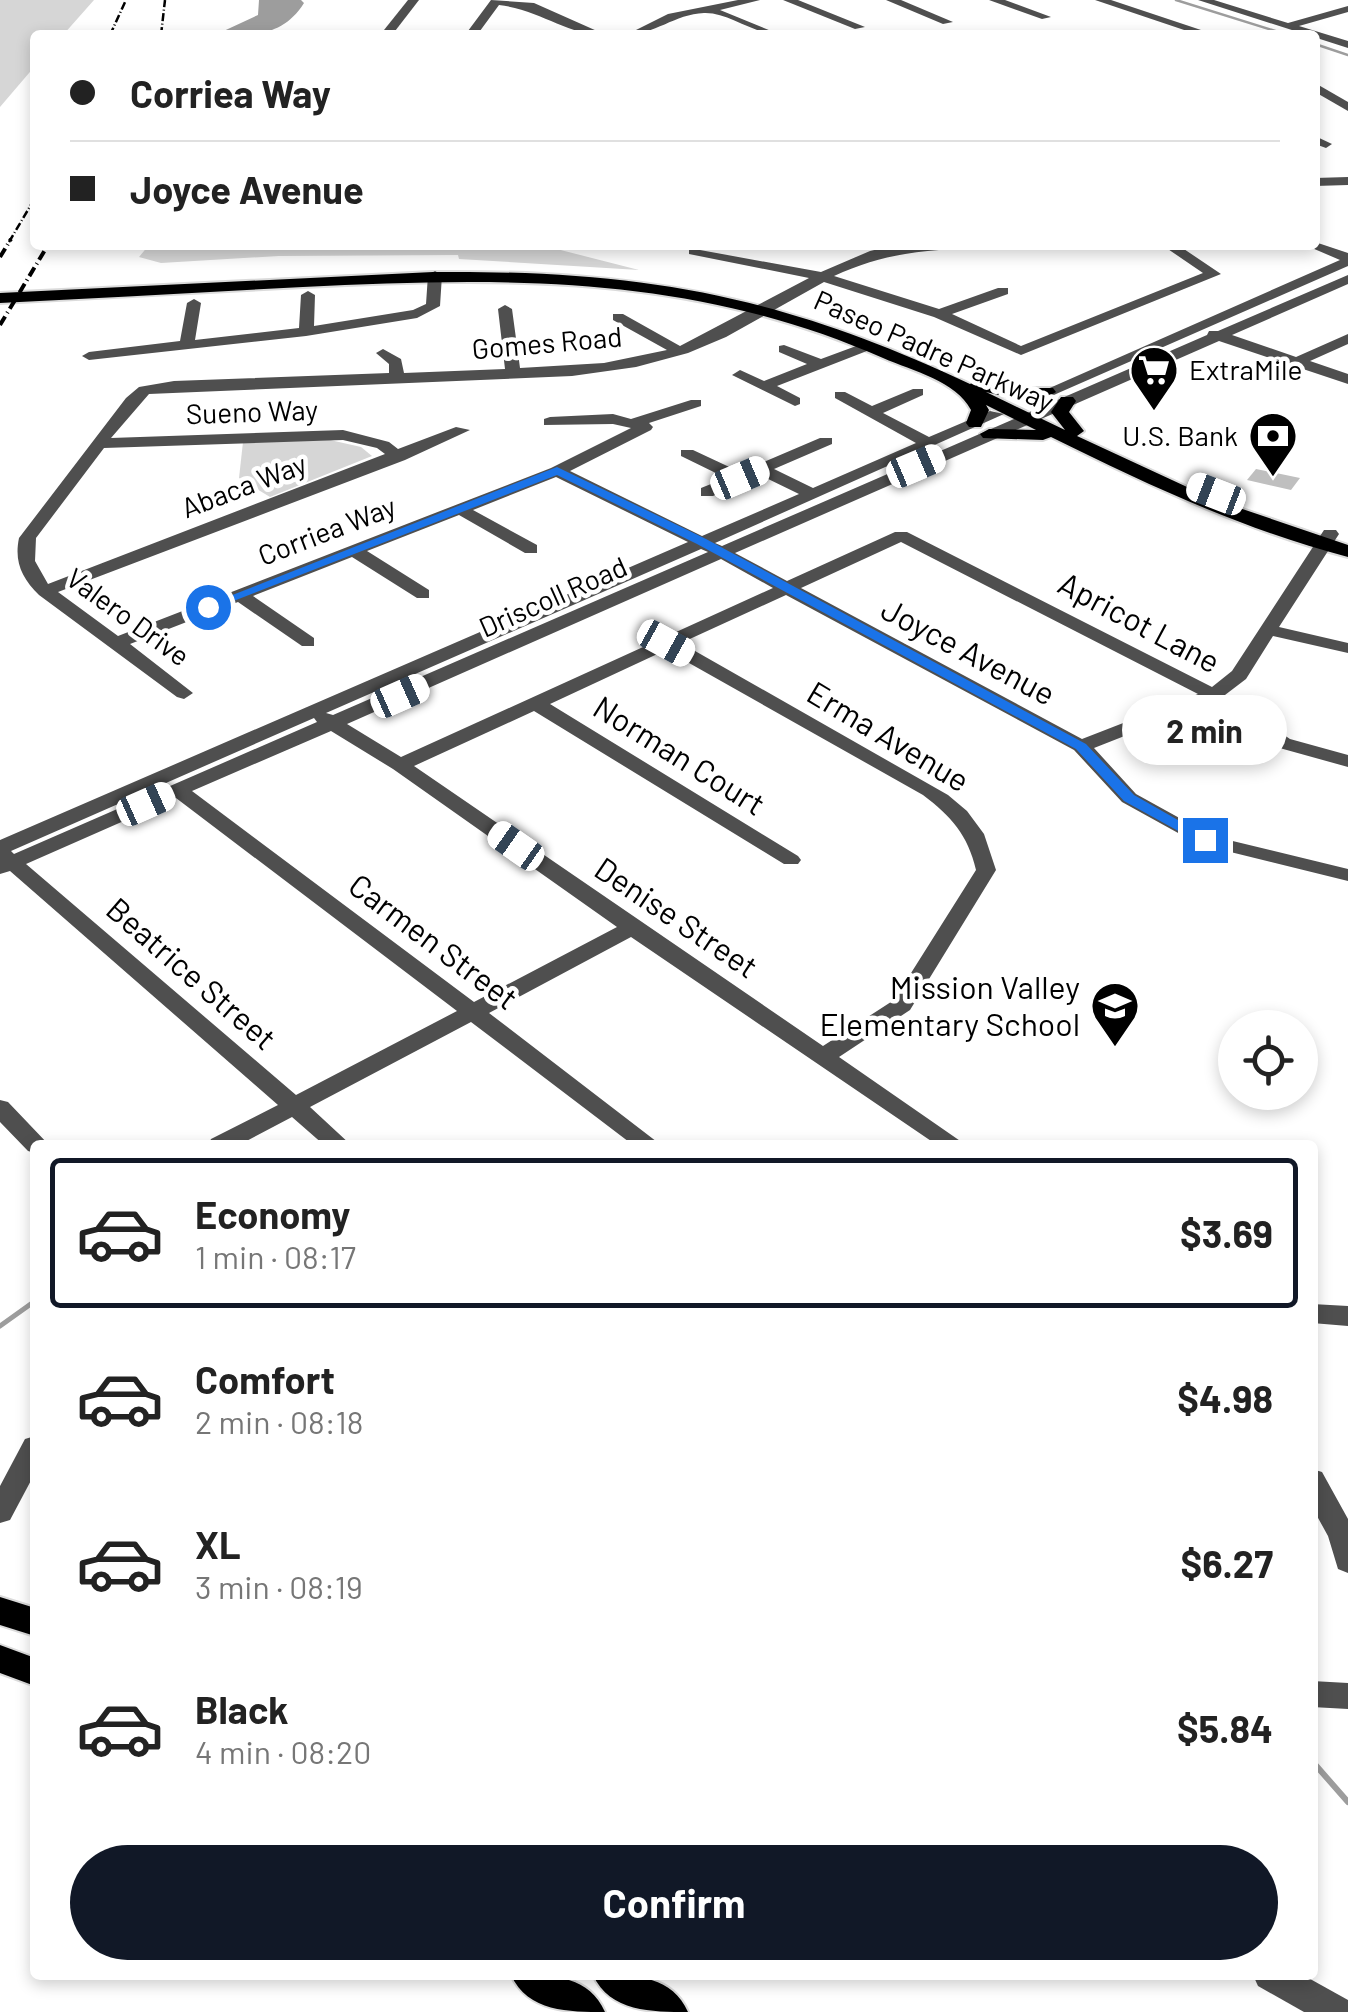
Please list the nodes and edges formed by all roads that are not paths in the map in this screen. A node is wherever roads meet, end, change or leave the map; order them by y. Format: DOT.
graph roads {
  1 [pos="414,0"];
  2 [pos="755,0"];
  3 [pos="788,0"];
  4 [pos="891,0"];
  5 [pos="994,0"];
  6 [pos="1100,0"];
  7 [pos="1204,0"];
  8 [pos="496,1"];
  9 [pos="1348,8"];
  10 [pos="708,9"];
  11 [pos="1179,10"];
  12 [pos="1046,17"];
  13 [pos="1152,17"];
  14 [pos="947,22"];
  15 [pos="1288,26"];
  16 [pos="859,27"];
  17 [pos="390,30"];
  18 [pos="475,30"];
  19 [pos="582,30"];
  20 [pos="640,30"];
  21 [pos="762,30"];
  22 [pos="1194,30"];
  23 [pos="1301,30"];
  24 [pos="1320,36"];
  25 [pos="1348,45"];
  26 [pos="1320,90"];
  27 [pos="1348,106"];
  28 [pos="1348,181"];
  29 [pos="1320,182"];
  30 [pos="1320,248"];
  31 [pos="897,250"];
  32 [pos="1178,250"];
  33 [pos="694,251"];
  34 [pos="1348,259"];
  35 [pos="531,268"];
  36 [pos="435,276"];
  37 [pos="820,276"];
  38 [pos="1348,279"];
  39 [pos="0,290"];
  40 [pos="1003,291"];
  41 [pos="308,295"];
  42 [pos="0,298"];
  43 [pos="194,303"];
  44 [pos="770,306"];
  45 [pos="505,309"];
  46 [pos="939,314"];
  47 [pos="618,317"];
  48 [pos="1197,327"];
  49 [pos="306,332"];
  50 [pos="1220,336"];
  51 [pos="1348,338"];
  52 [pos="188,346"];
  53 [pos="867,346"];
  54 [pos="784,349"];
  55 [pos="679,351"];
  56 [pos="384,353"];
  57 [pos="89,356"];
  58 [pos="1294,363"];
  59 [pos="820,364"];
  60 [pos="513,374"];
  61 [pos="740,374"];
  62 [pos="397,378"];
  63 [pos="1348,379"];
  64 [pos="764,386"];
  65 [pos="144,390"];
  66 [pos="975,390"];
  67 [pos="918,392"];
  68 [pos="1048,392"];
  69 [pos="840,395"];
  70 [pos="795,401"];
  71 [pos="1068,401"];
  72 [pos="696,403"];
  73 [pos="874,411"];
  74 [pos="1021,412"];
  75 [pos="550,422"];
  76 [pos="634,423"];
  77 [pos="982,428"];
  78 [pos="462,430"];
  79 [pos="1071,436"];
  80 [pos="100,442"];
  81 [pos="826,442"];
  82 [pos="927,443"];
  83 [pos="687,453"];
  84 [pos="399,457"];
  85 [pos="761,469"];
  86 [pos="557,471"];
  87 [pos="740,478"];
  88 [pos="707,492"];
  89 [pos="812,494"];
  90 [pos="460,508"];
  91 [pos="1333,539"];
  92 [pos="701,542"];
  93 [pos="353,550"];
  94 [pos="531,550"];
  95 [pos="1348,551"];
  96 [pos="721,554"];
  97 [pos="786,588"];
  98 [pos="45,591"];
  99 [pos="423,594"];
  100 [pos="238,595"];
  101 [pos="1270,630"];
  102 [pos="116,642"];
  103 [pos="308,642"];
  104 [pos="666,643"];
  105 [pos="1348,648"];
  106 [pos="184,692"];
  107 [pos="1213,694"];
  108 [pos="535,703"];
  109 [pos="312,711"];
  110 [pos="333,725"];
  111 [pos="1081,746"];
  112 [pos="1348,761"];
  113 [pos="400,765"];
  114 [pos="178,790"];
  115 [pos="3,858"];
  116 [pos="791,860"];
  117 [pos="1348,875"];
  118 [pos="632,928"];
  119 [pos="471,1013"];
  120 [pos="823,1057"];
  121 [pos="294,1106"];
  122 [pos="0,1108"];
  123 [pos="32,1140"];
  124 [pos="229,1140"];
  125 [pos="333,1140"];
  126 [pos="641,1140"];
  127 [pos="947,1140"];
  128 [pos="1318,1314"];
  129 [pos="1348,1316"];
  130 [pos="30,1456"];
  131 [pos="1318,1491"];
  132 [pos="0,1512"];
  133 [pos="1348,1561"];
  134 [pos="0,1611"];
  135 [pos="30,1620"];
  136 [pos="0,1659"];
  137 [pos="30,1670"];
  138 [pos="1318,1694"];
  139 [pos="1348,1696"];
  140 [pos="538,1980"];
  141 [pos="620,1980"];
  142 [pos="1279,1980"];
  143 [pos="586,2012"];
  144 [pos="669,2012"];
  145 [pos="1336,2012"];
  1 -- 17 [label="street"];
  2 -- 10 [label="street"];
  3 -- 16 [label="street"];
  4 -- 14 [label="street"];
  5 -- 12 [label="street"];
  6 -- 13 [label="street"];
  7 -- 15 [label="street"];
  8 -- 18 [label="street"];
  8 -- 19 [label="street"];
  9 -- 15 [label="street"];
  10 -- 20 [label="street"];
  10 -- 21 [label="street"];
  11 -- 13 [label="street"];
  13 -- 22 [label="street"];
  15 -- 23 [label="street"];
  24 -- 25 [label="street"];
  26 -- 27 [label="street"];
  28 -- 29 [label="street"];
  30 -- 34 [label="street"];
  31 -- 37 [label="street, Gomes Road"];
  32 -- 46 [label="street"];
  33 -- 37 [label="street"];
  34 -- 48 [label="street, Driscoll Road"];
  35 -- 36 [label="main road"];
  35 -- 39 [label="main road, Paseo Padre Parkway"];
  35 -- 44 [label="main road, Paseo Padre Parkway"];
  36 -- 42 [label="main road, Paseo Padre Parkway"];
  36 -- 44 [label="main road, Paseo Padre Parkway"];
  36 -- 49 [label="street"];
  37 -- 44 [label="street, Gomes Road"];
  37 -- 46 [label="street"];
  38 -- 50 [label="street, Driscoll Road"];
  40 -- 46 [label="street"];
  41 -- 49 [label="street"];
  43 -- 52 [label="street"];
  44 -- 53 [label="main road, Paseo Padre Parkway"];
  44 -- 55 [label="street, Gomes Road"];
  44 -- 66 [label="main road, Paseo Padre Parkway"];
  45 -- 60 [label="street"];
  47 -- 55 [label="street"];
  48 -- 50 [label="street"];
  48 -- 68 [label="street, Driscoll Road"];
  49 -- 52 [label="street"];
  50 -- 58 [label="street"];
  50 -- 71 [label="street, Driscoll Road"];
  51 -- 58 [label="street"];
  52 -- 57 [label="street"];
  53 -- 59 [label="street"];
  53 -- 66 [label="main road, Paseo Padre Parkway"];
  54 -- 59 [label="street"];
  55 -- 60 [label="street, Gomes Road"];
  56 -- 62 [label="street"];
  58 -- 63 [label="street"];
  59 -- 64 [label="street"];
  60 -- 62 [label="street, Gomes Road"];
  61 -- 64 [label="street"];
  62 -- 65 [label="street, Gomes Road"];
  64 -- 70 [label="street"];
  65 -- 80 [label="street, Valero Drive"];
  66 -- 68 [label="main road"];
  66 -- 74 [label="main road, Paseo Padre Parkway"];
  66 -- 77 [label="main road"];
  67 -- 73 [label="street"];
  68 -- 74 [label="street, Driscoll Road"];
  69 -- 73 [label="street"];
  71 -- 74 [label="street, Driscoll Road"];
  71 -- 79 [label="main road"];
  72 -- 76 [label="street"];
  73 -- 82 [label="street"];
  74 -- 77 [label="street, Driscoll Road"];
  74 -- 79 [label="main road, Paseo Padre Parkway"];
  75 -- 76 [label="street"];
  76 -- 86 [label="street, Corriea Way"];
  77 -- 79 [label="main road"];
  77 -- 82 [label="street, Driscoll Road"];
  77 -- 96 [label="street, Driscoll Road"];
  78 -- 84 [label="street, Abaca Way"];
  79 -- 91 [label="main road, Paseo Padre Parkway"];
  80 -- 84 [label="street, Sueno Way"];
  80 -- 98 [label="street, Valero Drive"];
  81 -- 85 [label="street"];
  82 -- 89 [label="street, Driscoll Road"];
  83 -- 87 [label="street"];
  84 -- 98 [label="street, Abaca Way"];
  85 -- 87 [label="street"];
  85 -- 89 [label="street"];
  86 -- 90 [label="street, Corriea Way"];
  86 -- 92 [label="street, Joyce Avenue"];
  87 -- 88 [label="street"];
  89 -- 92 [label="street, Driscoll Road"];
  90 -- 93 [label="street, Corriea Way"];
  90 -- 94 [label="street"];
  91 -- 95 [label="main road, Paseo Padre Parkway"];
  91 -- 101 [label="street"];
  92 -- 96 [label="street, Joyce Avenue"];
  92 -- 109 [label="street, Driscoll Road"];
  93 -- 99 [label="street"];
  93 -- 100 [label="street, Corriea Way"];
  96 -- 97 [label="street, Joyce Avenue"];
  96 -- 110 [label="street, Driscoll Road"];
  97 -- 104 [label="street"];
  97 -- 107 [label="street, Apricot Lane"];
  97 -- 111 [label="street, Joyce Avenue"];
  98 -- 102 [label="street, Valero Drive"];
  100 -- 102 [label="street, Corriea Way"];
  100 -- 103 [label="street"];
  101 -- 105 [label="street"];
  101 -- 107 [label="street"];
  102 -- 106 [label="street, Valero Drive"];
  104 -- 108 [label="street"];
  104 -- 120 [label="street, Erma Avenue"];
  107 -- 111 [label="street"];
  107 -- 112 [label="street, Apricot Lane"];
  108 -- 113 [label="street"];
  108 -- 116 [label="street, Norman Court"];
  109 -- 110 [label="street, Denise Street"];
  109 -- 115 [label="street, Driscoll Road"];
  110 -- 113 [label="street, Denise Street"];
  110 -- 114 [label="street, Driscoll Road"];
  111 -- 117 [label="street, Joyce Avenue"];
  113 -- 118 [label="street, Denise Street"];
  114 -- 115 [label="street, Driscoll Road"];
  114 -- 119 [label="street, Carmen Street"];
  115 -- 121 [label="street, Beatrice Street"];
  118 -- 119 [label="street"];
  118 -- 120 [label="street, Denise Street"];
  119 -- 121 [label="street"];
  119 -- 126 [label="street, Carmen Street"];
  120 -- 127 [label="street, Denise Street"];
  121 -- 124 [label="street"];
  121 -- 125 [label="street, Beatrice Street"];
  122 -- 123 [label="street"];
  128 -- 129 [label="street"];
  130 -- 132 [label="street"];
  131 -- 133 [label="street"];
  134 -- 135 [label="main road"];
  136 -- 137 [label="main road"];
  138 -- 139 [label="street"];
  140 -- 143 [label="main road"];
  141 -- 144 [label="main road"];
  142 -- 145 [label="street"];
}
